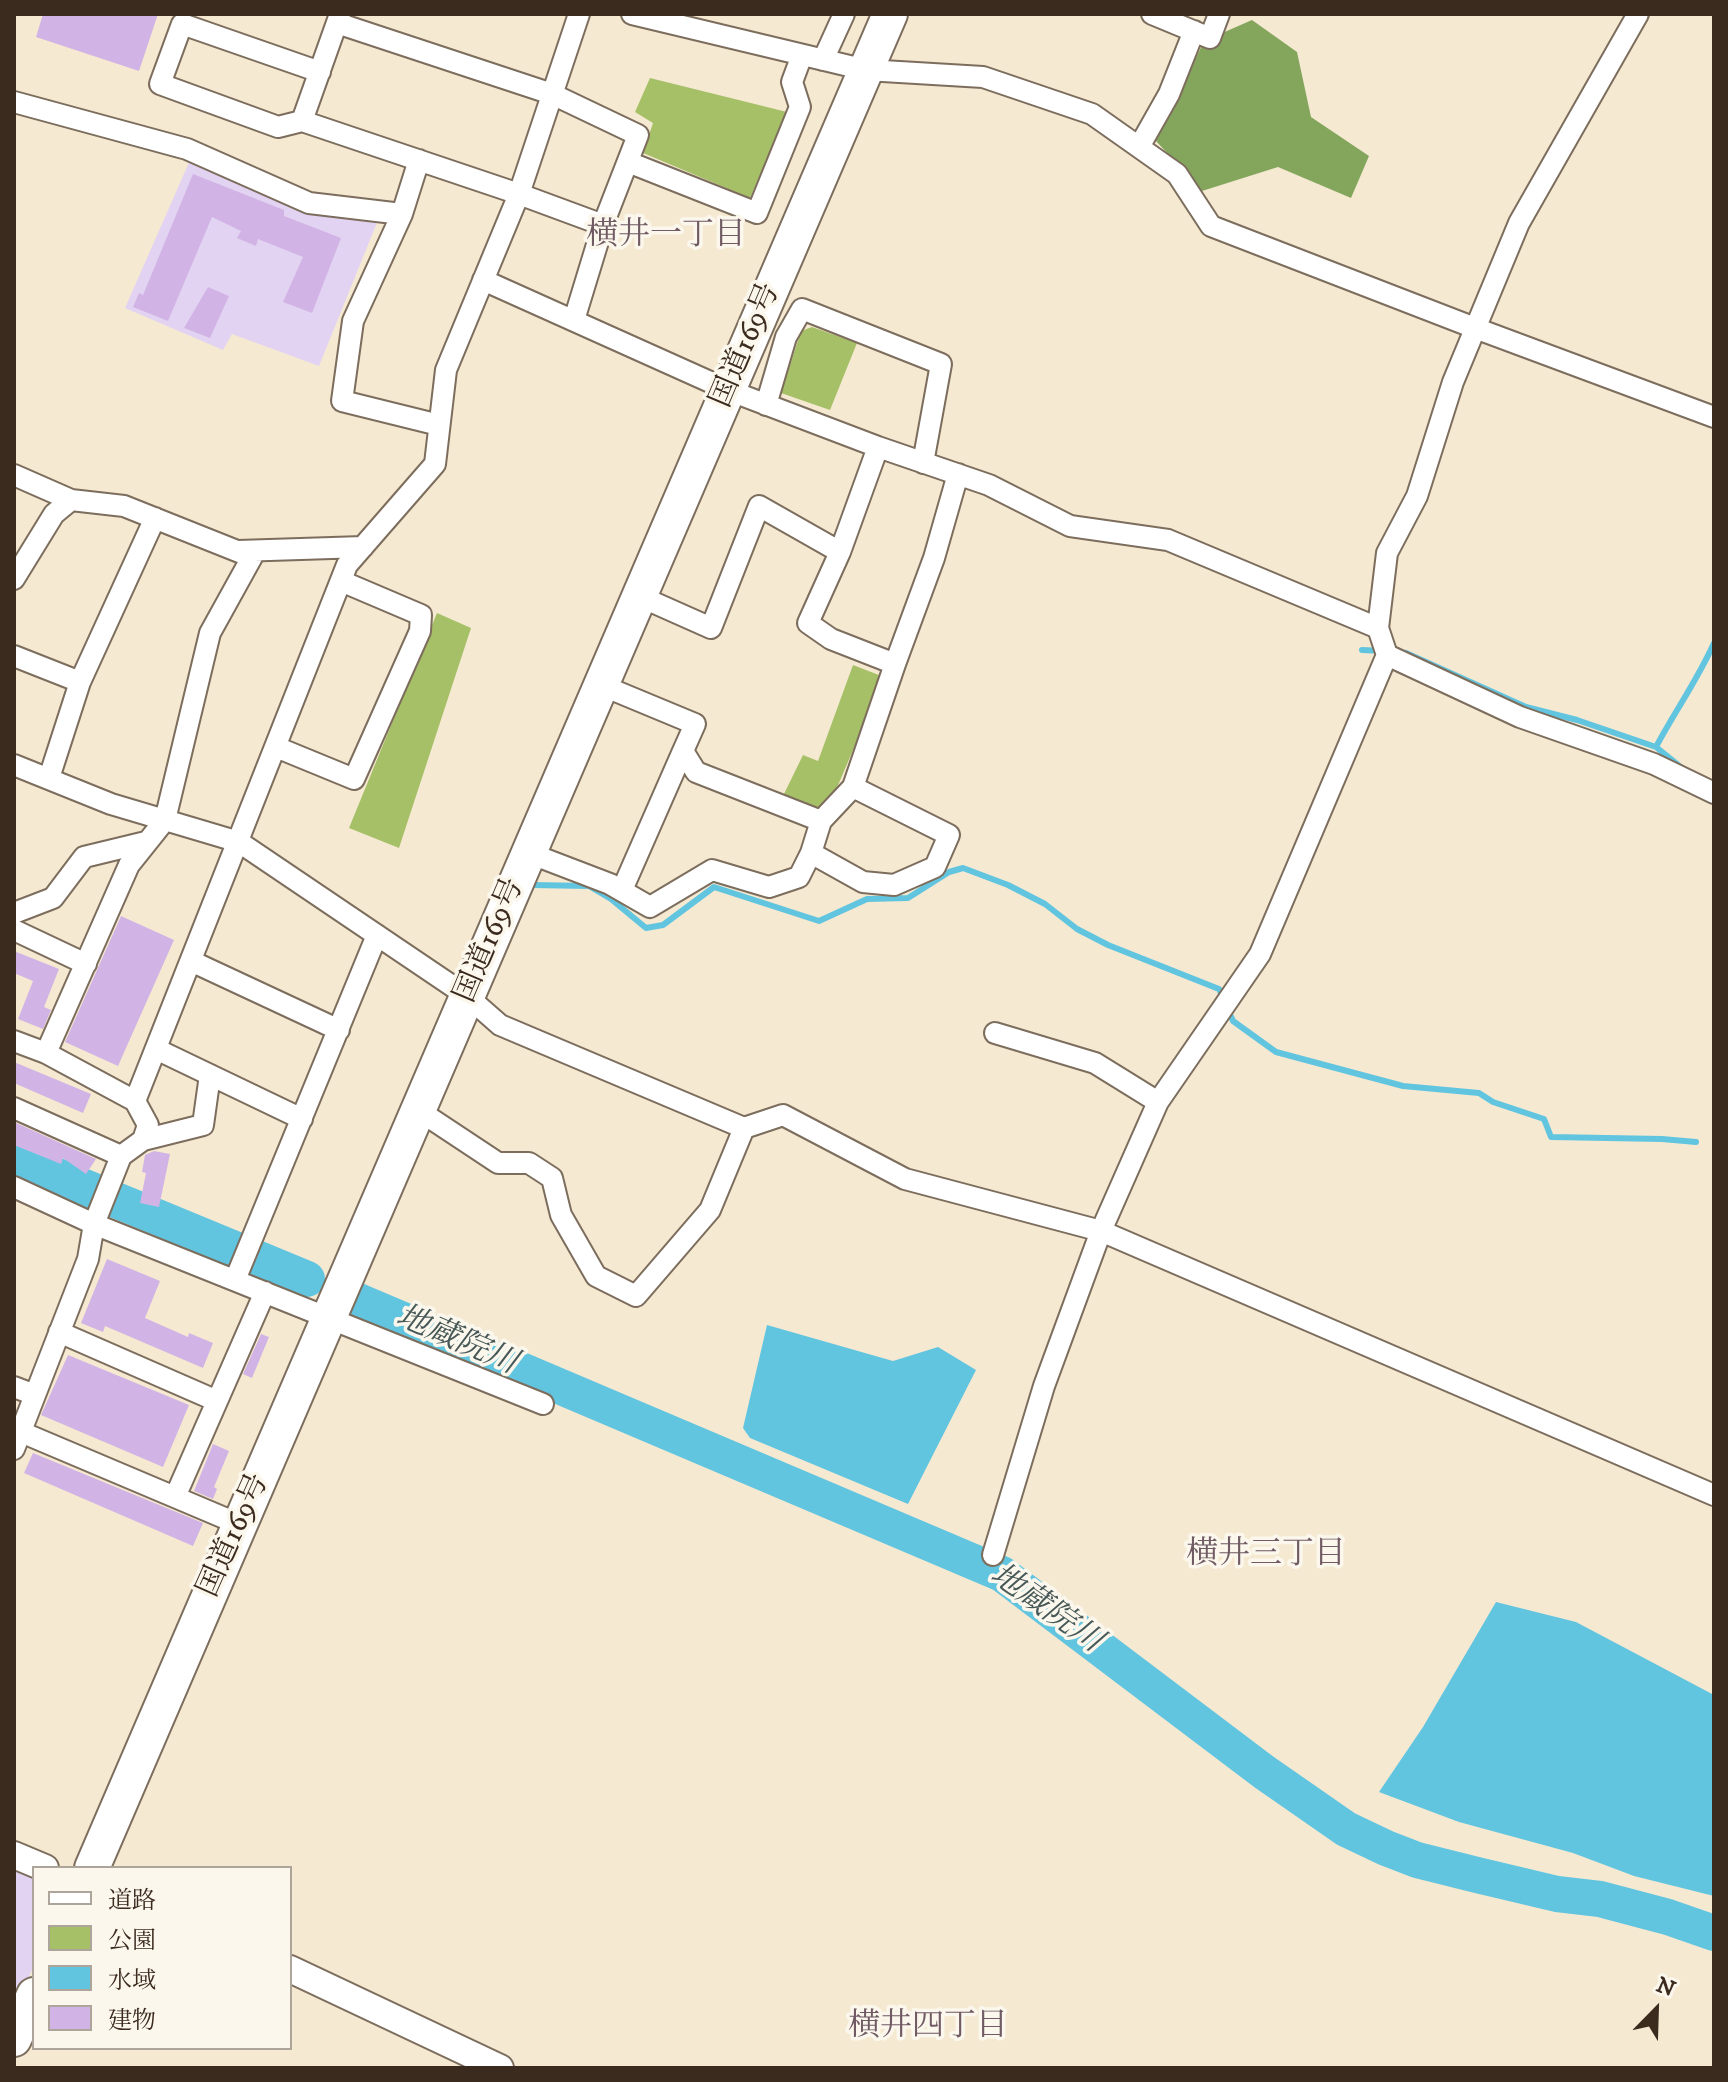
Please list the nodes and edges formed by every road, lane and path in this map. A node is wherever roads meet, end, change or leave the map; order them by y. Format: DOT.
graph roads {
  1 [pos="579,14"];
  2 [pos="632,14"];
  3 [pos="844,14"];
  4 [pos="890,14"];
  5 [pos="1152,14"];
  6 [pos="1219,14"];
  7 [pos="1638,14"];
  8 [pos="339,18"];
  9 [pos="1194,31"];
  10 [pos="802,55"];
  11 [pos="823,60"];
  12 [pos="866,70"];
  13 [pos="320,72"];
  14 [pos="552,94"];
  15 [pos="14,102"];
  16 [pos="302,121"];
  17 [pos="1139,147"];
  18 [pos="419,160"];
  19 [pos="628,162"];
  20 [pos="519,194"];
  21 [pos="402,214"];
  22 [pos="603,225"];
  23 [pos="483,280"];
  24 [pos="574,320"];
  25 [pos="1475,328"];
  26 [pos="728,390"];
  27 [pos="766,405"];
  28 [pos="1714,417"];
  29 [pos="439,425"];
  30 [pos="878,447"];
  31 [pos="923,463"];
  32 [pos="958,474"];
  33 [pos="14,475"];
  34 [pos="71,500"];
  35 [pos="155,518"];
  36 [pos="363,547"];
  37 [pos="238,551"];
  38 [pos="840,552"];
  39 [pos="14,579"];
  40 [pos="341,581"];
  41 [pos="639,596"];
  42 [pos="1378,628"];
  43 [pos="1387,655"];
  44 [pos="14,656"];
  45 [pos="895,664"];
  46 [pos="80,682"];
  47 [pos="601,685"];
  48 [pos="276,747"];
  49 [pos="683,751"];
  50 [pos="14,765"];
  51 [pos="49,778"];
  52 [pos="853,787"];
  53 [pos="1714,793"];
  54 [pos="165,820"];
  55 [pos="821,821"];
  56 [pos="146,842"];
  57 [pos="239,842"];
  58 [pos="529,853"];
  59 [pos="811,853"];
  60 [pos="622,890"];
  61 [pos="14,913"];
  62 [pos="14,930"];
  63 [pos="377,935"];
  64 [pos="191,961"];
  65 [pos="86,964"];
  66 [pos="467,996"];
  67 [pos="339,1030"];
  68 [pos="995,1033"];
  69 [pos="14,1041"];
  70 [pos="156,1049"];
  71 [pos="46,1053"];
  72 [pos="210,1075"];
  73 [pos="135,1101"];
  74 [pos="1158,1102"];
  75 [pos="14,1108"];
  76 [pos="418,1110"];
  77 [pos="302,1119"];
  78 [pos="744,1128"];
  79 [pos="143,1140"];
  80 [pos="121,1156"];
  81 [pos="14,1187"];
  82 [pos="101,1207"];
  83 [pos="1101,1231"];
  84 [pos="242,1263"];
  85 [pos="265,1292"];
  86 [pos="329,1317"];
  87 [pos="59,1332"];
  88 [pos="14,1387"];
  89 [pos="35,1395"];
  90 [pos="217,1401"];
  91 [pos="543,1404"];
  92 [pos="18,1441"];
  93 [pos="1714,1495"];
  94 [pos="175,1497"];
  95 [pos="241,1525"];
  96 [pos="993,1555"];
  97 [pos="14,1855"];
  98 [pos="40,1866"];
  99 [pos="93,1866"];
  100 [pos="292,1970"];
  101 [pos="32,1999"];
  102 [pos="14,2039"];
  103 [pos="500,2068"];
  1 -- 14 [label="street"];
  2 -- 10 [label="street"];
  3 -- 11 [label="street"];
  4 -- 12 [label="highway, 国道169号"];
  5 -- 9 [label="street"];
  6 -- 9 [label="street"];
  7 -- 25 [label="street"];
  8 -- 13 [label="street"];
  8 -- 14 [label="street"];
  9 -- 17 [label="street"];
  10 -- 11 [label="street"];
  10 -- 19 [label="street"];
  11 -- 12 [label="street"];
  12 -- 17 [label="street"];
  12 -- 26 [label="highway, 国道169号"];
  13 -- 16 [label="street"];
  13 -- 16 [label="street"];
  14 -- 19 [label="street"];
  14 -- 20 [label="street"];
  15 -- 21 [label="street"];
  16 -- 18 [label="street"];
  17 -- 25 [label="street"];
  18 -- 20 [label="street"];
  18 -- 21 [label="street"];
  19 -- 22 [label="street"];
  20 -- 22 [label="street"];
  20 -- 23 [label="street"];
  21 -- 29 [label="street"];
  22 -- 24 [label="street"];
  23 -- 24 [label="street"];
  23 -- 29 [label="street"];
  24 -- 26 [label="street"];
  25 -- 28 [label="street"];
  25 -- 42 [label="street"];
  26 -- 27 [label="street"];
  26 -- 41 [label="highway, 国道169号"];
  27 -- 30 [label="street"];
  27 -- 31 [label="street"];
  29 -- 36 [label="street"];
  30 -- 31 [label="street"];
  30 -- 38 [label="street"];
  31 -- 32 [label="street"];
  32 -- 42 [label="street"];
  32 -- 45 [label="street"];
  33 -- 34 [label="street"];
  34 -- 35 [label="street"];
  34 -- 39 [label="street"];
  35 -- 37 [label="street"];
  35 -- 46 [label="street"];
  36 -- 37 [label="street"];
  36 -- 40 [label="street"];
  37 -- 54 [label="street"];
  38 -- 41 [label="street"];
  38 -- 45 [label="street"];
  40 -- 48 [label="street"];
  40 -- 48 [label="street"];
  41 -- 47 [label="highway, 国道169号"];
  42 -- 43 [label="street"];
  43 -- 53 [label="street"];
  43 -- 74 [label="street"];
  44 -- 46 [label="street"];
  45 -- 52 [label="street"];
  46 -- 51 [label="street"];
  47 -- 49 [label="street"];
  47 -- 58 [label="highway, 国道169号"];
  48 -- 57 [label="street"];
  49 -- 55 [label="street"];
  49 -- 60 [label="street"];
  50 -- 51 [label="street"];
  51 -- 54 [label="street"];
  52 -- 55 [label="street"];
  52 -- 59 [label="street"];
  54 -- 56 [label="street"];
  54 -- 57 [label="street"];
  55 -- 59 [label="street"];
  56 -- 61 [label="street"];
  56 -- 65 [label="street"];
  57 -- 63 [label="street"];
  57 -- 64 [label="street"];
  58 -- 60 [label="street"];
  58 -- 66 [label="highway, 国道169号"];
  59 -- 60 [label="street"];
  62 -- 65 [label="street"];
  63 -- 66 [label="street"];
  63 -- 67 [label="street"];
  64 -- 67 [label="street"];
  64 -- 70 [label="street"];
  65 -- 71 [label="street"];
  66 -- 76 [label="highway, 国道169号"];
  66 -- 78 [label="street"];
  67 -- 77 [label="street"];
  68 -- 74 [label="street"];
  69 -- 71 [label="street"];
  70 -- 72 [label="street"];
  70 -- 73 [label="street"];
  71 -- 73 [label="street"];
  72 -- 77 [label="street"];
  72 -- 79 [label="street"];
  73 -- 79 [label="street"];
  74 -- 83 [label="street"];
  75 -- 80 [label="street"];
  76 -- 78 [label="street"];
  76 -- 86 [label="highway, 国道169号"];
  77 -- 84 [label="street"];
  78 -- 83 [label="street"];
  79 -- 80 [label="street"];
  80 -- 82 [label="street"];
  81 -- 82 [label="street"];
  82 -- 84 [label="street"];
  82 -- 87 [label="street"];
  83 -- 93 [label="street"];
  83 -- 96 [label="street"];
  84 -- 85 [label="street"];
  85 -- 86 [label="street"];
  85 -- 90 [label="street"];
  86 -- 91 [label="street"];
  86 -- 95 [label="highway, 国道169号"];
  87 -- 89 [label="street"];
  87 -- 90 [label="street"];
  88 -- 89 [label="street"];
  89 -- 92 [label="street"];
  90 -- 94 [label="street"];
  92 -- 94 [label="street"];
  94 -- 95 [label="street"];
  95 -- 99 [label="highway, 国道169号"];
  97 -- 98 [label="street"];
  100 -- 103 [label="street"];
  101 -- 102 [label="highway"];
}
